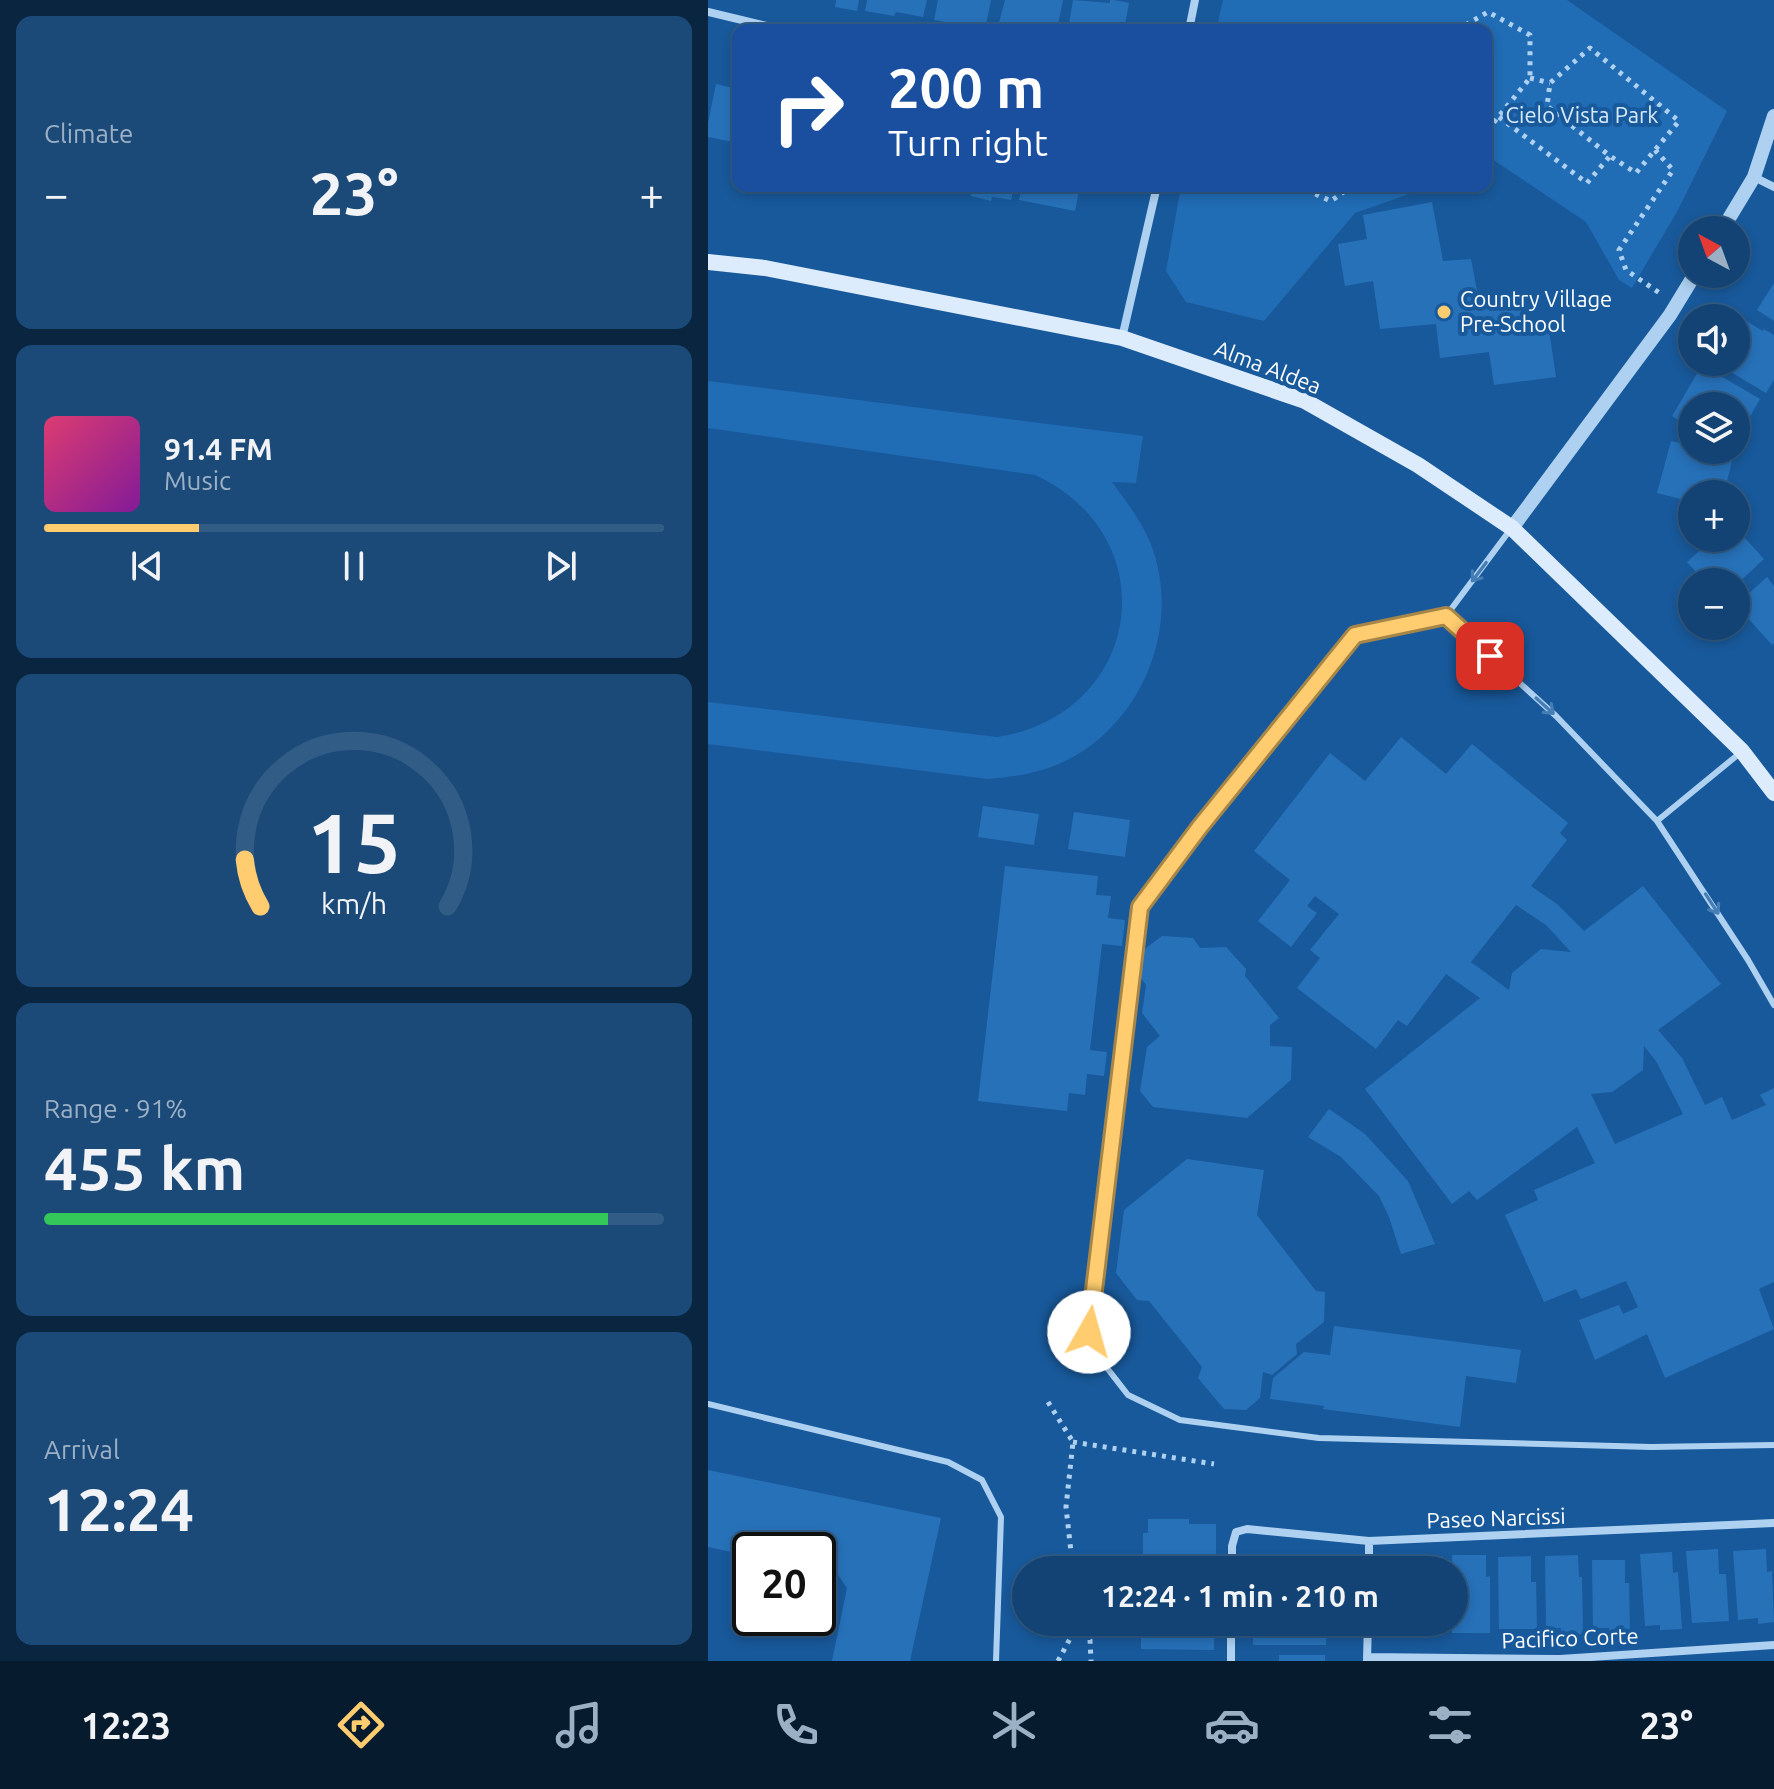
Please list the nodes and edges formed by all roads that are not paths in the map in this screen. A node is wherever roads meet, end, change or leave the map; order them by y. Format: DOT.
graph roads {
  1 [pos="1195,0"];
  2 [pos="708,12"];
  3 [pos="758,24"];
  4 [pos="1190,24"];
  5 [pos="1774,116"];
  6 [pos="1754,177"];
  7 [pos="1774,187"];
  8 [pos="1156,192"];
  9 [pos="1730,216"];
  10 [pos="708,262"];
  11 [pos="1686,288"];
  12 [pos="1122,338"];
  13 [pos="1512,528"];
  14 [pos="1446,616"];
  15 [pos="1742,751"];
  16 [pos="1774,793"];
  17 [pos="1657,821"];
  18 [pos="1774,1005"];
  19 [pos="708,1404"];
  20 [pos="1774,1445"];
  21 [pos="1774,1523"];
  22 [pos="1369,1541"];
  23 [pos="1232,1556"];
  24 [pos="1369,1556"];
  25 [pos="1231,1636"];
  26 [pos="1368,1636"];
  27 [pos="1774,1645"];
  28 [pos="1695,1656"];
  29 [pos="1367,1659"];
  30 [pos="1560,1660"];
  31 [pos="996,1661"];
  32 [pos="1231,1661"];
  1 -- 4 [label="street"];
  2 -- 3 [label="street"];
  5 -- 6 [label="street"];
  6 -- 7 [label="street"];
  6 -- 9 [label="street"];
  8 -- 12 [label="street"];
  10 -- 12 [label="main road, Alma Aldea"];
  11 -- 13 [label="street"];
  12 -- 13 [label="main road, Alma Aldea"];
  13 -- 14 [label="lane, one-way"];
  13 -- 15 [label="main road, Alma Aldea"];
  14 -- 17 [label="lane, one-way"];
  14 -- 20 [label="lane"];
  15 -- 16 [label="main road, Alma Aldea"];
  15 -- 17 [label="lane"];
  17 -- 18 [label="lane, one-way"];
  19 -- 31 [label="lane"];
  21 -- 22 [label="street, Paseo Narcissi"];
  22 -- 23 [label="street, Paseo Narcissi"];
  22 -- 24 [label="street"];
  25 -- 32 [label="street"];
  26 -- 29 [label="street"];
  27 -- 28 [label="street, Pacifico Corte"];
  28 -- 30 [label="street, Pacifico Corte"];
  29 -- 30 [label="street, Pacifico Corte"];
}
